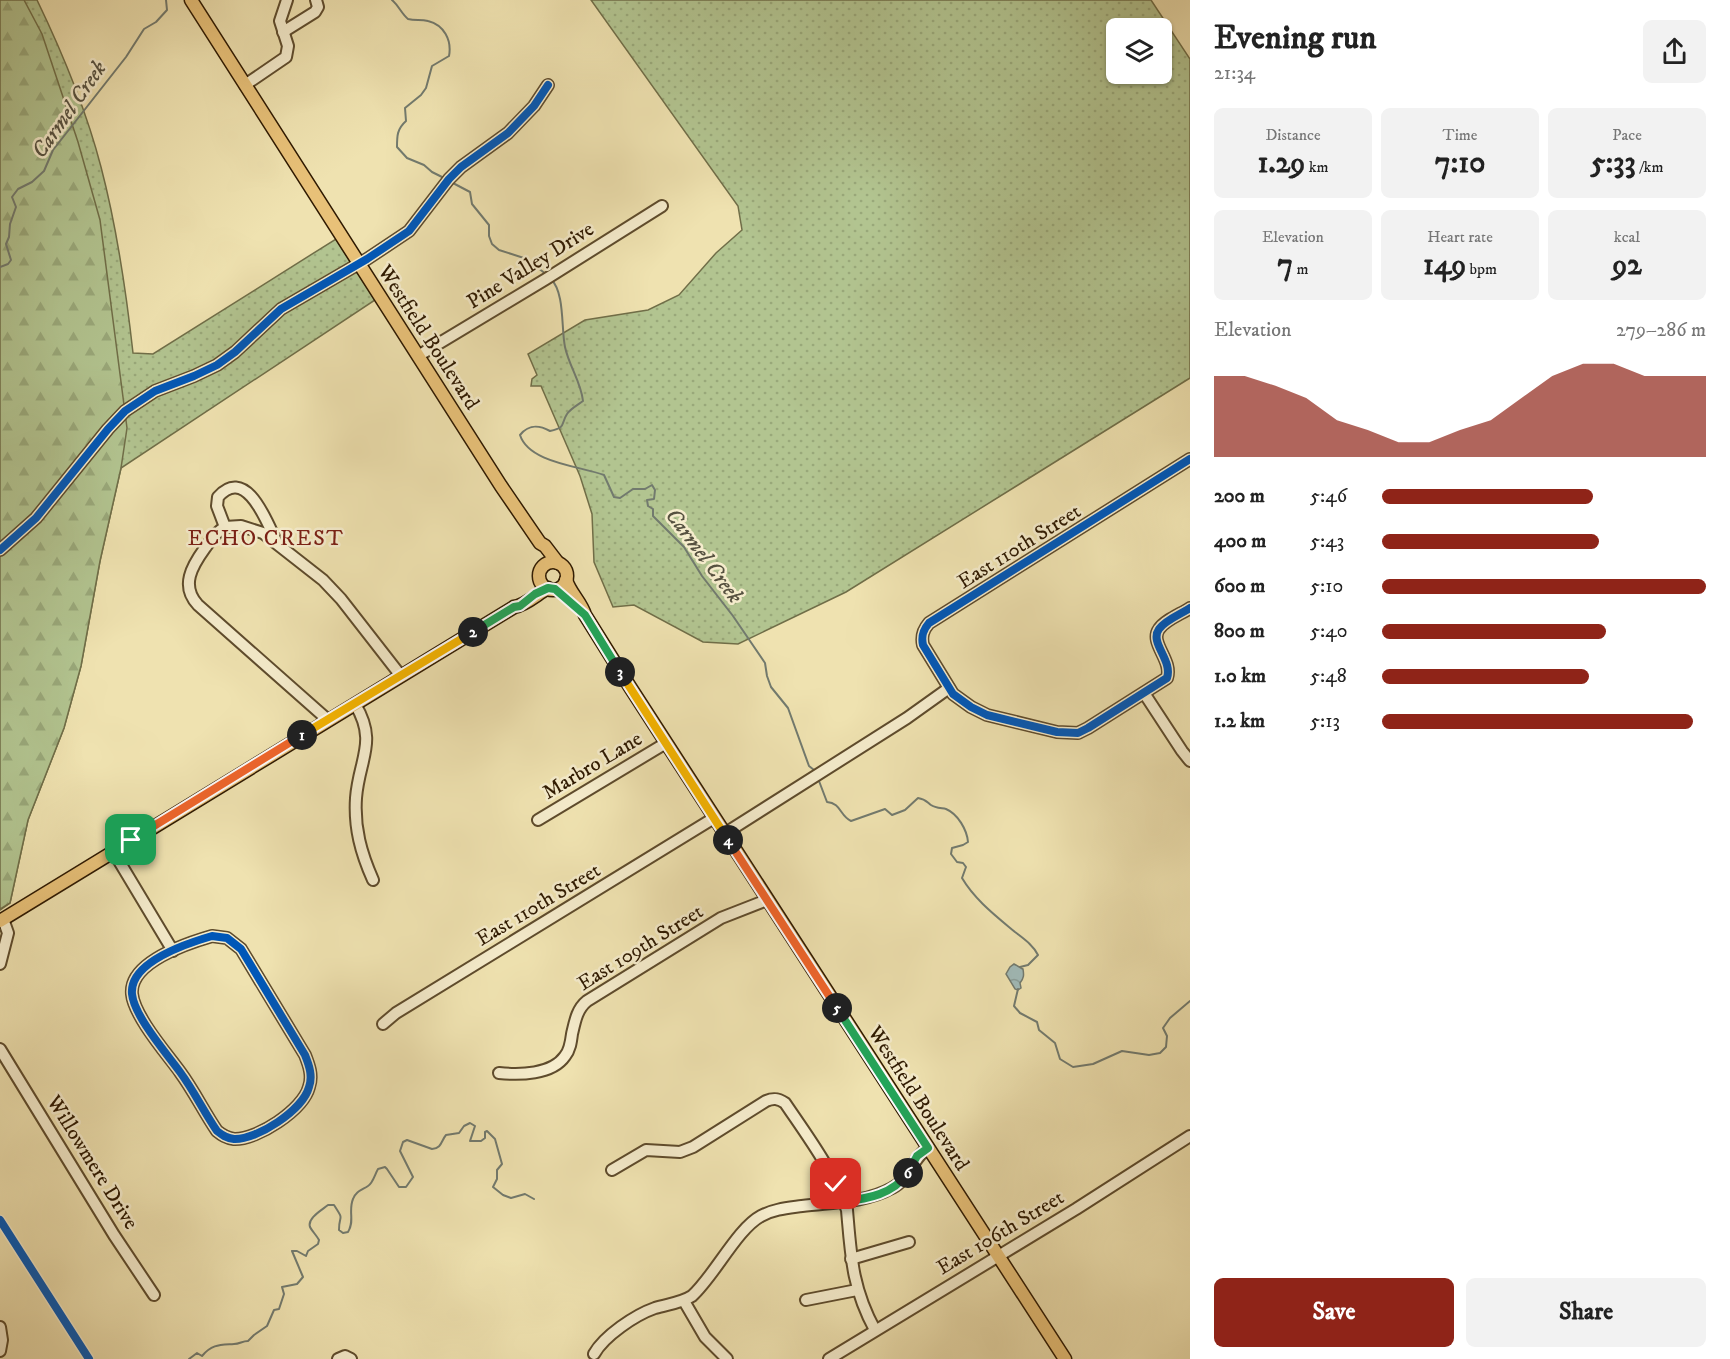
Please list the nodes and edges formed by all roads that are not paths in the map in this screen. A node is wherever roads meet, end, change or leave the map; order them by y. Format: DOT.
graph roads {
  1 [pos="191,0"];
  2 [pos="286,0"];
  3 [pos="316,0"];
  4 [pos="283,32"];
  5 [pos="245,85"];
  6 [pos="548,85"];
  7 [pos="662,206"];
  8 [pos="359,263"];
  9 [pos="418,356"];
  10 [pos="1190,459"];
  11 [pos="225,527"];
  12 [pos="277,543"];
  13 [pos="540,543"];
  14 [pos="0,550"];
  15 [pos="558,563"];
  16 [pos="540,573"];
  17 [pos="566,580"];
  18 [pos="551,589"];
  19 [pos="514,607"];
  20 [pos="1190,608"];
  21 [pos="585,615"];
  22 [pos="401,676"];
  23 [pos="949,688"];
  24 [pos="1144,693"];
  25 [pos="355,704"];
  26 [pos="328,720"];
  27 [pos="666,743"];
  28 [pos="1190,761"];
  29 [pos="714,818"];
  30 [pos="538,820"];
  31 [pos="724,834"];
  32 [pos="112,852"];
  33 [pos="373,880"];
  34 [pos="767,900"];
  35 [pos="2,920"];
  36 [pos="173,951"];
  37 [pos="0,964"];
  38 [pos="383,1024"];
  39 [pos="0,1049"];
  40 [pos="499,1073"];
  41 [pos="1190,1136"];
  42 [pos="928,1148"];
  43 [pos="612,1170"];
  44 [pos="844,1201"];
  45 [pos="909,1242"];
  46 [pos="998,1256"];
  47 [pos="851,1259"];
  48 [pos="857,1290"];
  49 [pos="154,1295"];
  50 [pos="806,1300"];
  51 [pos="684,1301"];
  52 [pos="0,1327"];
  53 [pos="875,1330"];
  54 [pos="0,1351"];
  55 [pos="594,1354"];
  56 [pos="718,1356"];
  57 [pos="338,1359"];
  58 [pos="351,1359"];
  59 [pos="829,1359"];
  60 [pos="1065,1359"];
  1 -- 5 [label="main road, Westfield Boulevard"];
  2 -- 4 [label="street"];
  3 -- 4 [label="street"];
  4 -- 5 [label="street"];
  5 -- 8 [label="main road, Westfield Boulevard"];
  6 -- 8 [label="street"];
  7 -- 9 [label="street, Pine Valley Drive"];
  8 -- 9 [label="main road, Westfield Boulevard"];
  8 -- 14 [label="street"];
  9 -- 13 [label="main road, Westfield Boulevard"];
  10 -- 23 [label="street, East 110th Street"];
  11 -- 12 [label="street"];
  11 -- 12 [label="street"];
  11 -- 26 [label="street"];
  12 -- 22 [label="street"];
  13 -- 15 [label="main road, Westfield Boulevard"];
  13 -- 16 [label="main road"];
  15 -- 16 [label="main road"];
  15 -- 17 [label="main road"];
  16 -- 18 [label="main road"];
  16 -- 19 [label="main road"];
  17 -- 18 [label="main road"];
  17 -- 21 [label="main road, Westfield Boulevard"];
  18 -- 19 [label="main road"];
  18 -- 21 [label="main road, Westfield Boulevard"];
  19 -- 22 [label="main road"];
  20 -- 24 [label="street"];
  21 -- 27 [label="main road, Westfield Boulevard"];
  22 -- 25 [label="main road"];
  23 -- 24 [label="street"];
  23 -- 31 [label="street"];
  24 -- 28 [label="street"];
  25 -- 26 [label="main road"];
  25 -- 33 [label="street"];
  26 -- 32 [label="main road"];
  27 -- 29 [label="main road, Westfield Boulevard"];
  27 -- 30 [label="street, Marbro Lane"];
  29 -- 31 [label="main road, Westfield Boulevard"];
  29 -- 38 [label="street, East 110th Street"];
  31 -- 34 [label="main road, Westfield Boulevard"];
  32 -- 35 [label="main road"];
  32 -- 36 [label="street"];
  34 -- 40 [label="street, East 109th Street"];
  34 -- 42 [label="main road, Westfield Boulevard"];
  35 -- 37 [label="street"];
  36 -- 36 [label="street"];
  39 -- 49 [label="street, Willowmere Drive"];
  41 -- 46 [label="street, East 106th Street"];
  42 -- 44 [label="street"];
  42 -- 46 [label="main road, Westfield Boulevard"];
  43 -- 44 [label="street"];
  44 -- 47 [label="street"];
  44 -- 51 [label="street"];
  45 -- 47 [label="street"];
  46 -- 53 [label="street, East 106th Street"];
  46 -- 60 [label="main road, Westfield Boulevard"];
  47 -- 48 [label="street"];
  48 -- 50 [label="street"];
  48 -- 53 [label="street"];
  51 -- 55 [label="street"];
  51 -- 56 [label="street"];
  52 -- 54 [label="street"];
  53 -- 59 [label="street, East 106th Street"];
  57 -- 58 [label="street"];
}
